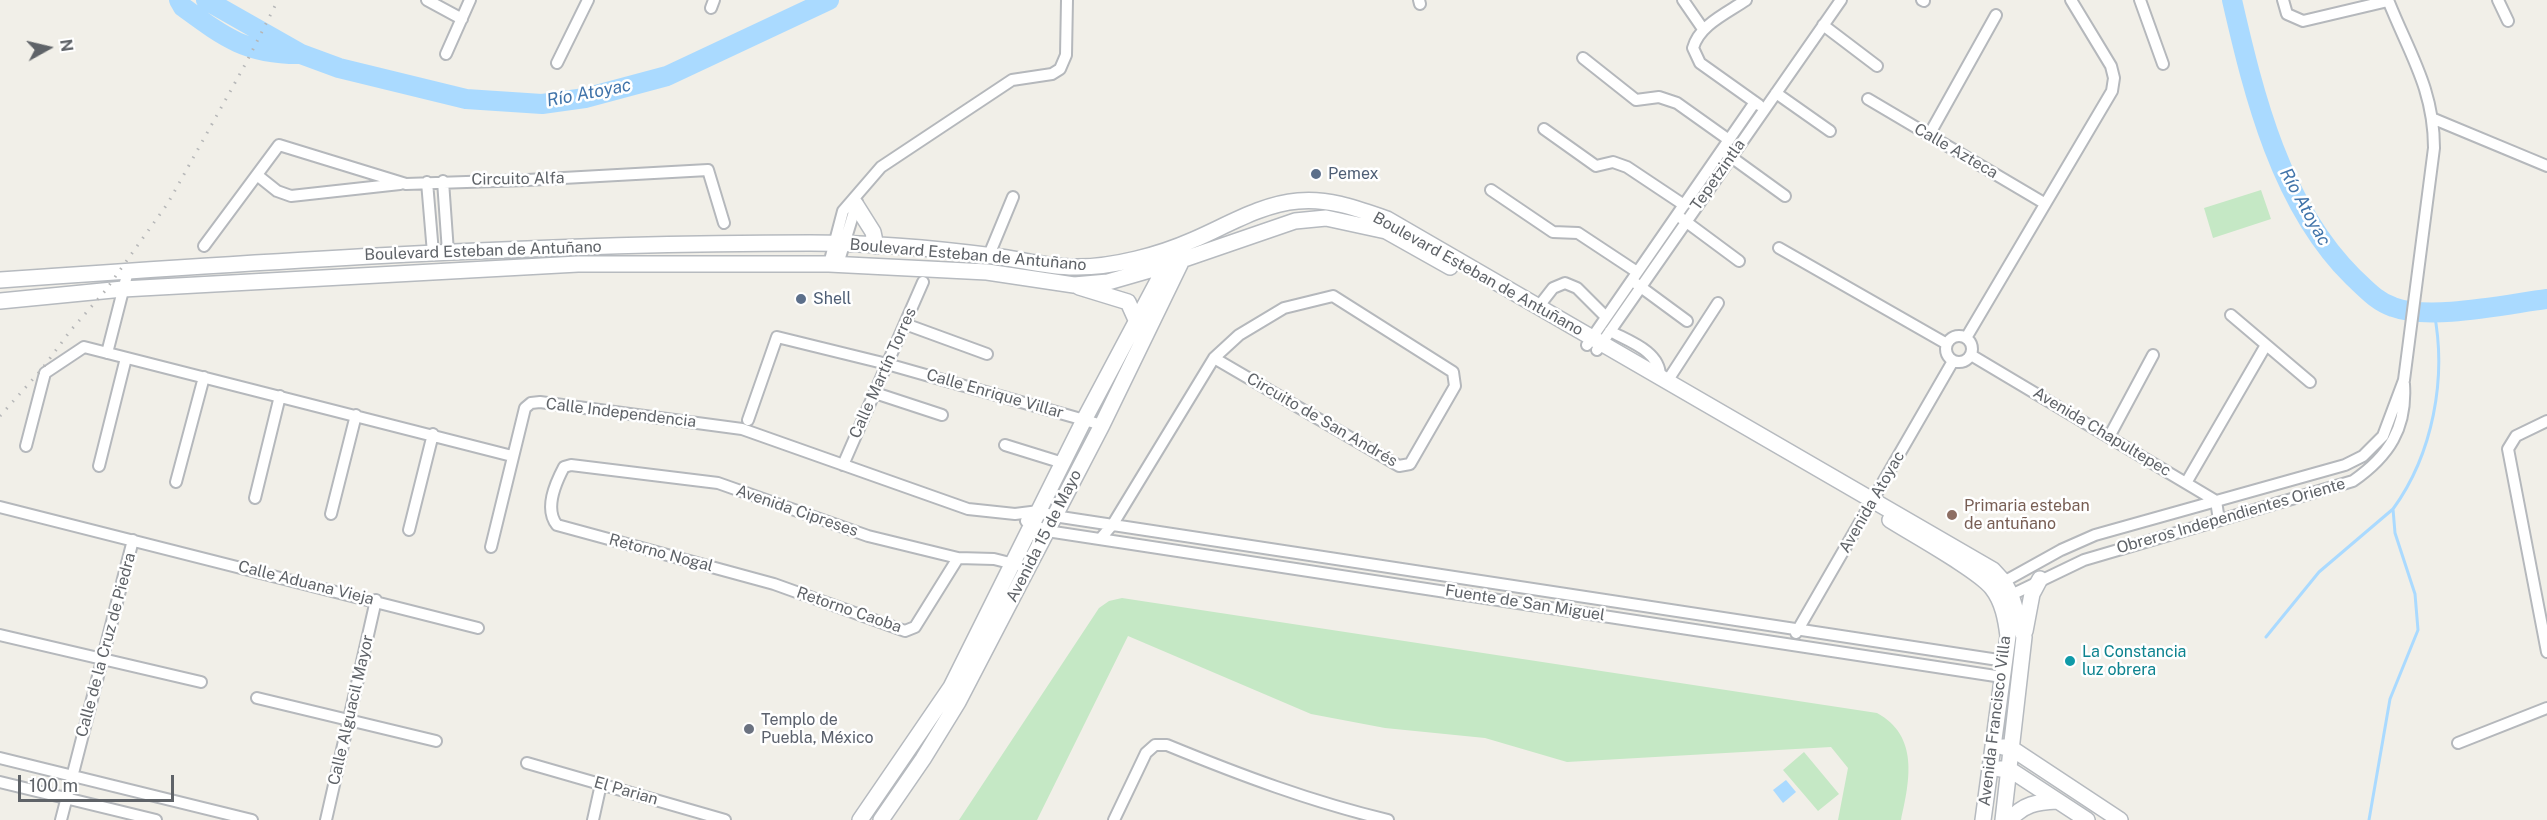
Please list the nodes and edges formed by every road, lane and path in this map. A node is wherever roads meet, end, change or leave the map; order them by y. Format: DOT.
graph roads {
  1 [pos="427,0"];
  2 [pos="470,0"];
  3 [pos="588,0"];
  4 [pos="1066,0"];
  5 [pos="1683,0"];
  6 [pos="1746,0"];
  7 [pos="1841,0"];
  8 [pos="2071,0"];
  9 [pos="2140,0"];
  10 [pos="2283,0"];
  11 [pos="2388,0"];
  12 [pos="2498,0"];
  13 [pos="1996,15"];
  14 [pos="462,19"];
  15 [pos="2508,21"];
  16 [pos="1823,25"];
  17 [pos="1703,29"];
  18 [pos="446,54"];
  19 [pos="1583,58"];
  20 [pos="557,63"];
  21 [pos="2163,64"];
  22 [pos="1877,66"];
  23 [pos="1776,93"];
  24 [pos="1868,99"];
  25 [pos="1755,102"];
  26 [pos="1764,109"];
  27 [pos="2434,119"];
  28 [pos="1544,129"];
  29 [pos="1830,131"];
  30 [pos="1929,135"];
  31 [pos="1729,140"];
  32 [pos="1726,154"];
  33 [pos="2547,166"];
  34 [pos="257,175"];
  35 [pos="443,181"];
  36 [pos="427,182"];
  37 [pos="406,184"];
  38 [pos="1491,190"];
  39 [pos="1785,196"];
  40 [pos="1013,197"];
  41 [pos="858,199"];
  42 [pos="2044,203"];
  43 [pos="1684,205"];
  44 [pos="1681,218"];
  45 [pos="724,223"];
  46 [pos="837,244"];
  47 [pos="204,246"];
  48 [pos="876,246"];
  49 [pos="1779,248"];
  50 [pos="1182,249"];
  51 [pos="441,252"];
  52 [pos="989,255"];
  53 [pos="1739,261"];
  54 [pos="834,264"];
  55 [pos="1167,265"];
  56 [pos="128,271"];
  57 [pos="0,280"];
  58 [pos="1636,280"];
  59 [pos="923,282"];
  60 [pos="1074,285"];
  61 [pos="123,289"];
  62 [pos="0,301"];
  63 [pos="1718,303"];
  64 [pos="1539,306"];
  65 [pos="2231,315"];
  66 [pos="1606,317"];
  67 [pos="1688,321"];
  68 [pos="1137,322"];
  69 [pos="905,324"];
  70 [pos="1966,338"];
  71 [pos="1597,341"];
  72 [pos="1947,344"];
  73 [pos="2266,345"];
  74 [pos="107,353"];
  75 [pos="987,354"];
  76 [pos="1971,355"];
  77 [pos="2153,355"];
  78 [pos="1214,357"];
  79 [pos="126,358"];
  80 [pos="1953,361"];
  81 [pos="888,364"];
  82 [pos="204,377"];
  83 [pos="1664,378"];
  84 [pos="2404,380"];
  85 [pos="2310,382"];
  86 [pos="875,393"];
  87 [pos="280,396"];
  88 [pos="356,415"];
  89 [pos="942,415"];
  90 [pos="748,420"];
  91 [pos="1084,420"];
  92 [pos="2547,421"];
  93 [pos="1102,424"];
  94 [pos="433,434"];
  95 [pos="2109,437"];
  96 [pos="1005,445"];
  97 [pos="26,446"];
  98 [pos="512,456"];
  99 [pos="1063,463"];
  100 [pos="843,465"];
  101 [pos="99,466"];
  102 [pos="176,482"];
  103 [pos="2186,483"];
  104 [pos="255,498"];
  105 [pos="2216,501"];
  106 [pos="1872,503"];
  107 [pos="0,507"];
  108 [pos="1039,511"];
  109 [pos="331,514"];
  110 [pos="1015,514"];
  111 [pos="1054,516"];
  112 [pos="550,517"];
  113 [pos="2219,520"];
  114 [pos="1113,524"];
  115 [pos="1032,525"];
  116 [pos="409,530"];
  117 [pos="1047,531"];
  118 [pos="1101,538"];
  119 [pos="133,540"];
  120 [pos="491,547"];
  121 [pos="958,558"];
  122 [pos="1020,566"];
  123 [pos="2040,579"];
  124 [pos="774,584"];
  125 [pos="2002,591"];
  126 [pos="376,600"];
  127 [pos="478,628"];
  128 [pos="1798,630"];
  129 [pos="0,635"];
  130 [pos="2024,637"];
  131 [pos="1791,643"];
  132 [pos="2547,652"];
  133 [pos="102,658"];
  134 [pos="2005,661"];
  135 [pos="2002,677"];
  136 [pos="201,682"];
  137 [pos="257,698"];
  138 [pos="2547,708"];
  139 [pos="349,719"];
  140 [pos="436,741"];
  141 [pos="2458,743"];
  142 [pos="1994,747"];
  143 [pos="2011,748"];
  144 [pos="0,758"];
  145 [pos="527,763"];
  146 [pos="1991,768"];
  147 [pos="2008,769"];
  148 [pos="72,776"];
  149 [pos="0,782"];
  150 [pos="601,784"];
  151 [pos="66,798"];
  152 [pos="2057,801"];
  153 [pos="61,820"];
  154 [pos="156,820"];
  155 [pos="252,820"];
  156 [pos="326,820"];
  157 [pos="592,820"];
  158 [pos="725,820"];
  159 [pos="860,820"];
  160 [pos="881,820"];
  161 [pos="1114,820"];
  162 [pos="1388,820"];
  163 [pos="1983,820"];
  164 [pos="2003,820"];
  165 [pos="2010,820"];
  166 [pos="2087,820"];
  167 [pos="2120,820"];
  1 -- 14 [label="street"];
  2 -- 14 [label="street"];
  3 -- 20 [label="street"];
  4 -- 41 [label="street"];
  5 -- 17 [label="street"];
  6 -- 17 [label="street"];
  7 -- 16 [label="street, Tepetzintla"];
  8 -- 42 [label="street"];
  9 -- 21 [label="street"];
  10 -- 11 [label="street"];
  11 -- 27 [label="street, Obreros Independientes Oriente"];
  12 -- 15 [label="street"];
  13 -- 30 [label="street"];
  14 -- 18 [label="street"];
  16 -- 22 [label="street"];
  16 -- 23 [label="street, Tepetzintla"];
  17 -- 25 [label="street"];
  19 -- 31 [label="street"];
  23 -- 26 [label="street, Tepetzintla"];
  23 -- 29 [label="street"];
  24 -- 30 [label="street, Calle Azteca"];
  25 -- 26 [label="street"];
  25 -- 31 [label="street, Tepetzintla"];
  26 -- 32 [label="street, Tepetzintla"];
  27 -- 33 [label="street"];
  27 -- 84 [label="street, Obreros Independientes Oriente"];
  28 -- 43 [label="street"];
  30 -- 42 [label="street, Calle Azteca"];
  31 -- 32 [label="street, Tepetzintla"];
  32 -- 39 [label="street"];
  32 -- 43 [label="street, Tepetzintla"];
  32 -- 44 [label="street, Tepetzintla"];
  34 -- 37 [label="street"];
  34 -- 37 [label="street, Circuito Alfa"];
  34 -- 47 [label="street"];
  35 -- 36 [label="street, Circuito Alfa"];
  35 -- 45 [label="street, Circuito Alfa"];
  35 -- 51 [label="street"];
  36 -- 37 [label="street, Circuito Alfa"];
  36 -- 51 [label="street"];
  38 -- 58 [label="street"];
  40 -- 52 [label="street"];
  41 -- 46 [label="street"];
  41 -- 48 [label="main road"];
  42 -- 70 [label="street"];
  43 -- 44 [label="street, Tepetzintla"];
  44 -- 53 [label="street"];
  44 -- 58 [label="street, Tepetzintla"];
  46 -- 48 [label="main road, Boulevard Esteban de Antuñano"];
  46 -- 51 [label="main road, Boulevard Esteban de Antuñano"];
  46 -- 54 [label="street"];
  48 -- 52 [label="main road, Boulevard Esteban de Antuñano"];
  49 -- 72 [label="street"];
  50 -- 52 [label="main road, Boulevard Esteban de Antuñano"];
  50 -- 55 [label="main road, Avenida 15 de Mayo"];
  50 -- 64 [label="main road, Boulevard Esteban de Antuñano"];
  50 -- 71 [label="main road, Boulevard Esteban de Antuñano"];
  50 -- 93 [label="main road, Avenida 15 de Mayo"];
  51 -- 56 [label="main road, Boulevard Esteban de Antuñano"];
  54 -- 60 [label="main road, Boulevard Esteban de Antuñano"];
  54 -- 61 [label="main road, Boulevard Esteban de Antuñano"];
  55 -- 60 [label="main road, Boulevard Esteban de Antuñano"];
  55 -- 68 [label="main road, Avenida 15 de Mayo"];
  56 -- 57 [label="main road, Boulevard Esteban de Antuñano"];
  56 -- 61 [label="street"];
  58 -- 66 [label="street, Tepetzintla"];
  58 -- 67 [label="street"];
  58 -- 71 [label="street, Tepetzintla"];
  59 -- 69 [label="street, Calle Martín Torres"];
  60 -- 68 [label="main road"];
  61 -- 62 [label="main road, Boulevard Esteban de Antuñano"];
  61 -- 74 [label="street"];
  63 -- 83 [label="street"];
  64 -- 66 [label="street"];
  64 -- 71 [label="main road, Boulevard Esteban de Antuñano"];
  65 -- 73 [label="street"];
  66 -- 71 [label="street, Tepetzintla"];
  68 -- 91 [label="main road, Avenida 15 de Mayo"];
  69 -- 75 [label="street"];
  69 -- 81 [label="street, Calle Martín Torres"];
  70 -- 72 [label="street"];
  70 -- 76 [label="street"];
  71 -- 83 [label="main road, Boulevard Esteban de Antuñano"];
  71 -- 106 [label="main road, Boulevard Esteban de Antuñano"];
  72 -- 80 [label="street"];
  73 -- 85 [label="street"];
  73 -- 103 [label="street"];
  74 -- 79 [label="street"];
  74 -- 97 [label="street"];
  76 -- 80 [label="street"];
  76 -- 95 [label="street, Avenida Chapultepec"];
  77 -- 95 [label="street"];
  78 -- 78 [label="street, Circuito de San Andrés"];
  78 -- 114 [label="street, Circuito de San Andrés"];
  79 -- 82 [label="street"];
  79 -- 101 [label="street"];
  80 -- 106 [label="street, Avenida Atoyac"];
  81 -- 86 [label="street, Calle Martín Torres"];
  81 -- 90 [label="street, Calle Enrique Villar"];
  81 -- 91 [label="street, Calle Enrique Villar"];
  82 -- 87 [label="street"];
  82 -- 102 [label="street"];
  83 -- 106 [label="main road, Boulevard Esteban de Antuñano"];
  84 -- 105 [label="street, Obreros Independientes Oriente"];
  84 -- 113 [label="street, Obreros Independientes Oriente"];
  86 -- 89 [label="street"];
  86 -- 100 [label="street, Calle Martín Torres"];
  87 -- 88 [label="street"];
  87 -- 104 [label="street"];
  88 -- 94 [label="street"];
  88 -- 109 [label="street"];
  91 -- 93 [label="street, Calle Enrique Villar"];
  91 -- 99 [label="main road, Avenida 15 de Mayo"];
  92 -- 132 [label="street"];
  93 -- 111 [label="main road, Avenida 15 de Mayo"];
  94 -- 98 [label="street"];
  94 -- 116 [label="street"];
  95 -- 103 [label="street, Avenida Chapultepec"];
  96 -- 99 [label="street"];
  98 -- 100 [label="street, Calle Independencia"];
  98 -- 120 [label="street"];
  99 -- 108 [label="main road, Avenida 15 de Mayo"];
  100 -- 110 [label="street, Calle Independencia"];
  103 -- 105 [label="street, Avenida Chapultepec"];
  105 -- 113 [label="street"];
  105 -- 125 [label="street, Obreros Independientes Oriente"];
  106 -- 125 [label="main road, Boulevard Esteban de Antuñano"];
  106 -- 128 [label="street, Avenida Atoyac"];
  107 -- 119 [label="street, Calle Aduana Vieja"];
  108 -- 110 [label="street, Calle Independencia"];
  108 -- 111 [label="street, Calle Independencia"];
  108 -- 115 [label="main road, Avenida 15 de Mayo"];
  110 -- 115 [label="street, Calle Independencia"];
  111 -- 114 [label="street, Fuente de San Miguel"];
  111 -- 117 [label="main road, Avenida 15 de Mayo"];
  112 -- 121 [label="street, Avenida Cipreses"];
  112 -- 124 [label="street, Retorno Nogal"];
  113 -- 123 [label="street, Obreros Independientes Oriente"];
  114 -- 118 [label="street, Circuito de San Andrés"];
  114 -- 128 [label="street, Fuente de San Miguel"];
  115 -- 117 [label="street, Calle Independencia"];
  115 -- 122 [label="main road, Avenida 15 de Mayo"];
  117 -- 118 [label="street, Fuente de San Miguel"];
  117 -- 122 [label="main road, Avenida 15 de Mayo"];
  118 -- 131 [label="street, Fuente de San Miguel"];
  119 -- 126 [label="street, Calle Aduana Vieja"];
  119 -- 133 [label="street, Calle de la Cruz de Piedra"];
  121 -- 122 [label="street, Avenida Cipreses"];
  121 -- 124 [label="street, Retorno Caoba"];
  122 -- 159 [label="main road, Avenida 15 de Mayo"];
  122 -- 160 [label="main road, Avenida 15 de Mayo"];
  123 -- 125 [label="street, Obreros Independientes Oriente"];
  123 -- 130 [label="main road"];
  125 -- 130 [label="main road, Avenida Francisco Villa"];
  125 -- 134 [label="main road, Avenida Francisco Villa"];
  126 -- 127 [label="street, Calle Aduana Vieja"];
  126 -- 139 [label="street, Calle Alguacil Mayor"];
  128 -- 131 [label="street, Avenida Atoyac"];
  128 -- 134 [label="street, Fuente de San Miguel"];
  129 -- 133 [label="street"];
  130 -- 143 [label="main road, Avenida Francisco Villa"];
  131 -- 135 [label="street, Fuente de San Miguel"];
  133 -- 136 [label="street"];
  133 -- 148 [label="street, Calle de la Cruz de Piedra"];
  134 -- 135 [label="main road, Avenida Francisco Villa"];
  135 -- 142 [label="main road, Avenida Francisco Villa"];
  137 -- 139 [label="street"];
  138 -- 141 [label="street"];
  139 -- 140 [label="street"];
  139 -- 156 [label="street, Calle Alguacil Mayor"];
  142 -- 143 [label="main road"];
  142 -- 146 [label="main road, Avenida Francisco Villa"];
  143 -- 147 [label="main road, Avenida Francisco Villa"];
  143 -- 167 [label="main road"];
  144 -- 148 [label="street"];
  145 -- 150 [label="street, El Parian"];
  146 -- 147 [label="main road"];
  146 -- 163 [label="main road, Avenida Francisco Villa"];
  147 -- 152 [label="main road"];
  147 -- 164 [label="main road, Avenida Francisco Villa"];
  148 -- 151 [label="street, Calle de la Cruz de Piedra"];
  148 -- 155 [label="street"];
  149 -- 151 [label="street"];
  150 -- 157 [label="street"];
  150 -- 158 [label="street, El Parian"];
  151 -- 153 [label="street, Calle de la Cruz de Piedra"];
  151 -- 154 [label="street"];
  152 -- 165 [label="main road"];
  152 -- 166 [label="main road"];
  161 -- 162 [label="street"];
}
